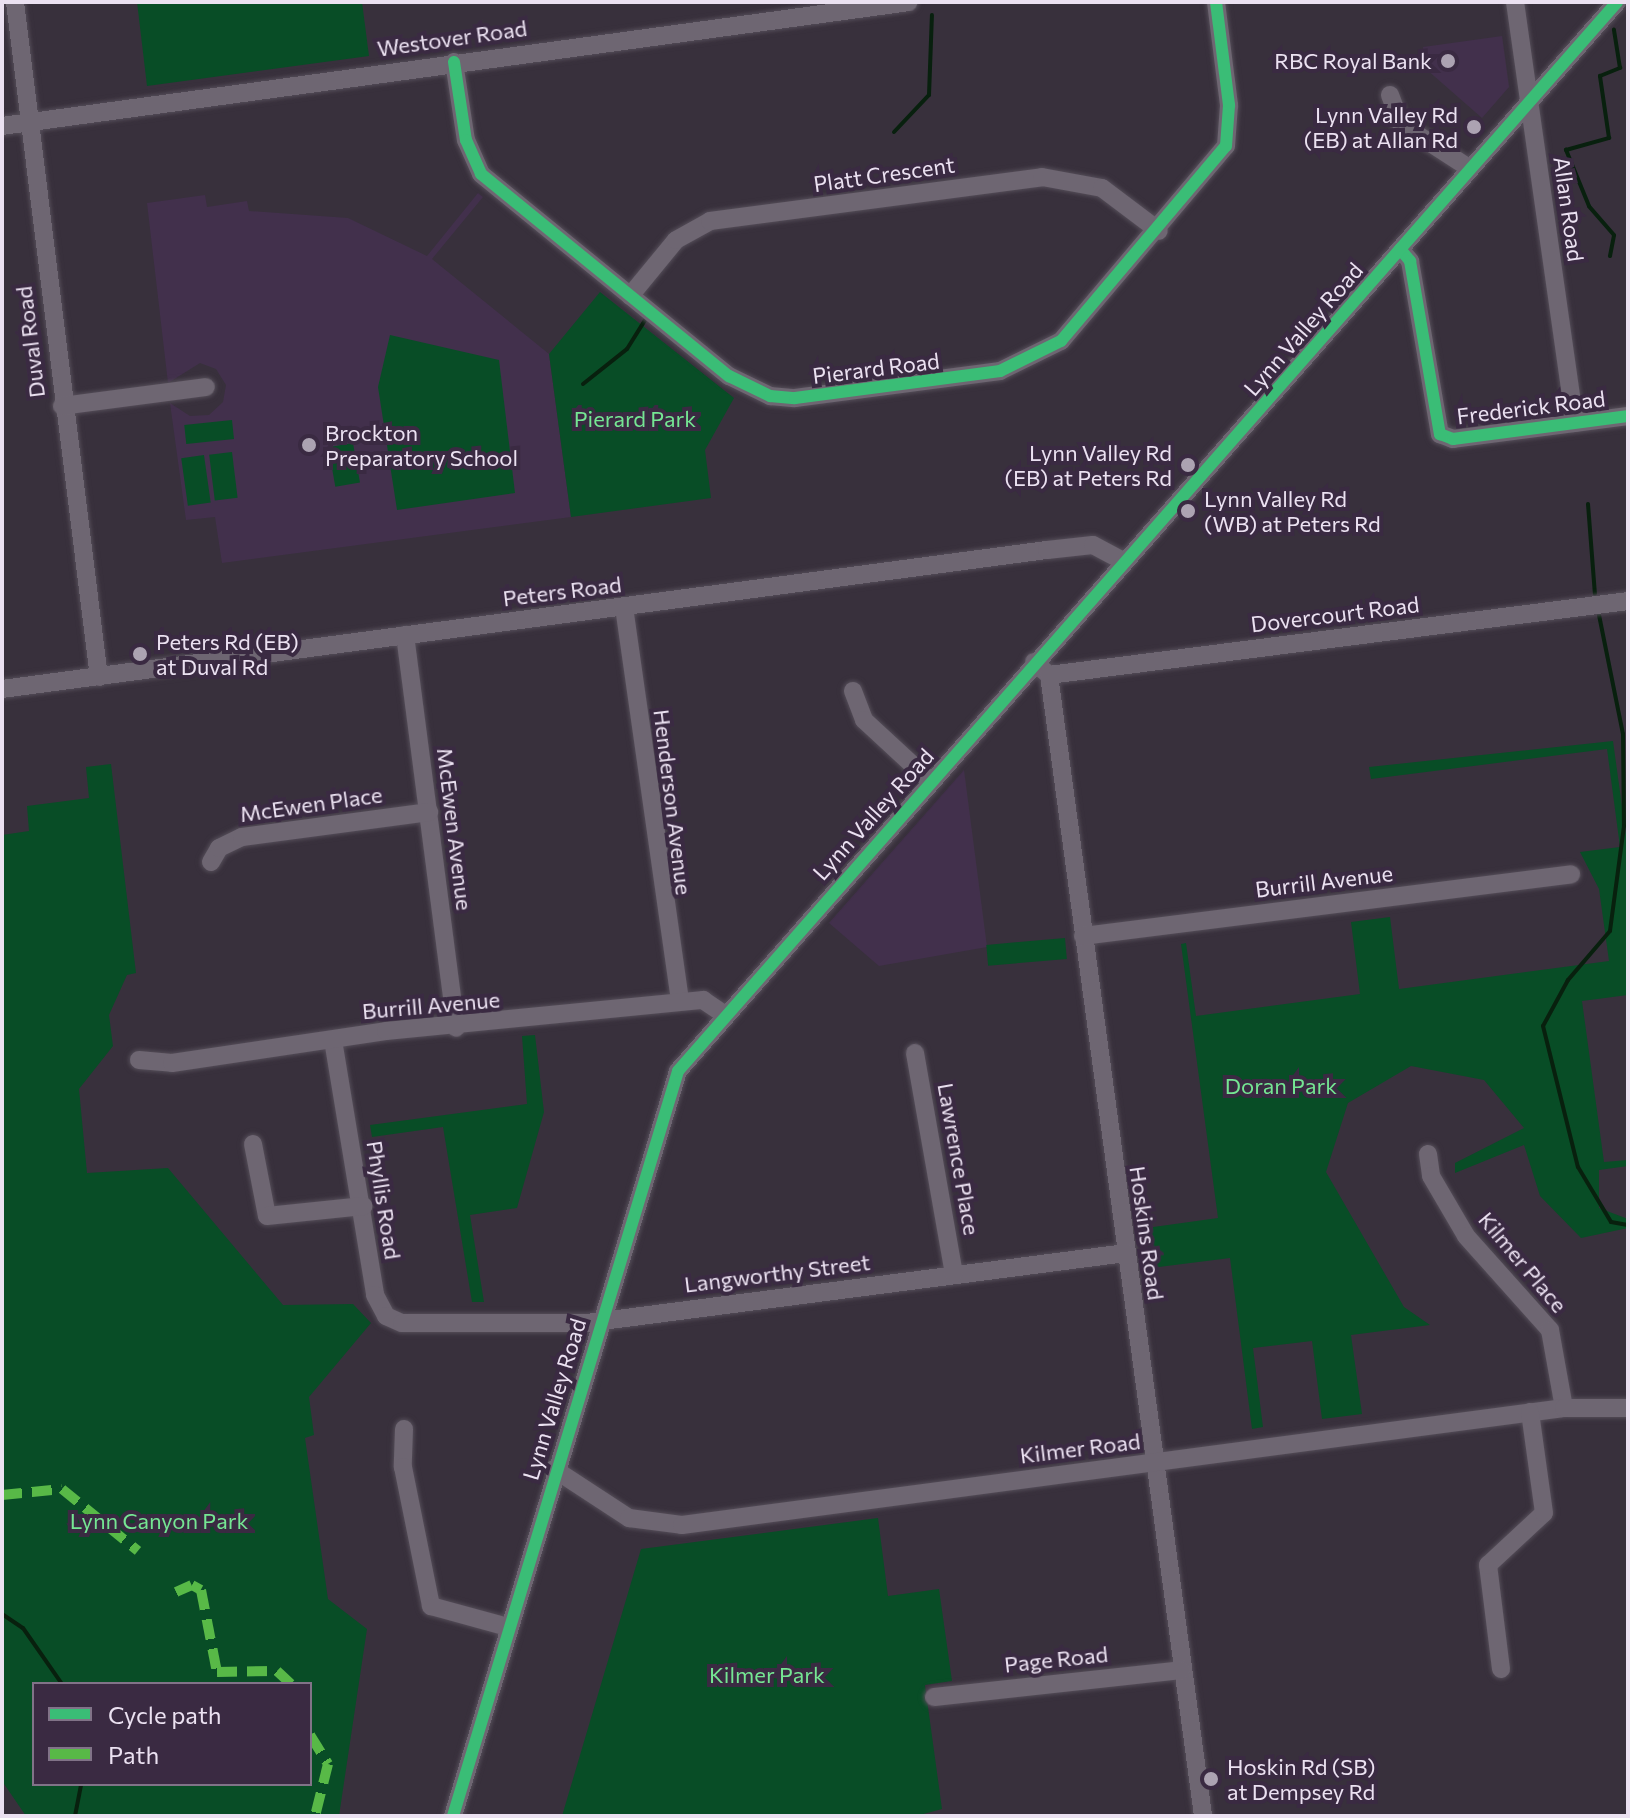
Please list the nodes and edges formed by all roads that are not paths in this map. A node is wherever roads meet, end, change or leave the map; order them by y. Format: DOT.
graph roads {
  1 [pos="15,2"];
  2 [pos="909,2"];
  3 [pos="1216,2"];
  4 [pos="1515,2"];
  5 [pos="1617,2"];
  6 [pos="767,11"];
  7 [pos="454,62"];
  8 [pos="1390,95"];
  9 [pos="1529,101"];
  10 [pos="29,118"];
  11 [pos="2,126"];
  12 [pos="1469,168"];
  13 [pos="1159,231"];
  14 [pos="1400,249"];
  15 [pos="630,296"];
  16 [pos="206,387"];
  17 [pos="62,406"];
  18 [pos="1628,416"];
  19 [pos="1575,423"];
  20 [pos="1123,561"];
  21 [pos="1628,601"];
  22 [pos="624,607"];
  23 [pos="405,635"];
  24 [pos="1034,662"];
  25 [pos="1049,675"];
  26 [pos="99,677"];
  27 [pos="2,689"];
  28 [pos="853,691"];
  29 [pos="930,781"];
  30 [pos="429,812"];
  31 [pos="211,862"];
  32 [pos="1571,874"];
  33 [pos="1083,936"];
  34 [pos="680,1001"];
  35 [pos="724,1014"];
  36 [pos="456,1028"];
  37 [pos="333,1040"];
  38 [pos="915,1053"];
  39 [pos="139,1060"];
  40 [pos="253,1144"];
  41 [pos="1428,1154"];
  42 [pos="363,1206"];
  43 [pos="1126,1253"];
  44 [pos="954,1274"];
  45 [pos="598,1321"];
  46 [pos="434,1324"];
  47 [pos="1564,1408"];
  48 [pos="1628,1408"];
  49 [pos="1530,1412"];
  50 [pos="404,1429"];
  51 [pos="1154,1463"];
  52 [pos="554,1469"];
  53 [pos="508,1627"];
  54 [pos="1501,1669"];
  55 [pos="1182,1670"];
  56 [pos="934,1697"];
  57 [pos="453,1816"];
  58 [pos="1203,1816"];
  1 -- 10 [label="street, Duval Road"];
  2 -- 6 [label="street, Westover Road"];
  3 -- 13 [label="street, Pierard Road"];
  4 -- 9 [label="street, Allan Road"];
  5 -- 9 [label="street, Lynn Valley Road"];
  6 -- 7 [label="street, Westover Road"];
  7 -- 10 [label="street, Westover Road"];
  7 -- 15 [label="street, Pierard Road"];
  8 -- 12 [label="street"];
  9 -- 12 [label="street, Lynn Valley Road"];
  9 -- 19 [label="street, Allan Road"];
  10 -- 11 [label="street, Westover Road"];
  10 -- 17 [label="street, Duval Road"];
  12 -- 14 [label="street, Lynn Valley Road"];
  13 -- 15 [label="street, Platt Crescent"];
  13 -- 15 [label="street, Pierard Road"];
  14 -- 19 [label="street, Frederick Road"];
  14 -- 20 [label="street, Lynn Valley Road"];
  16 -- 17 [label="street"];
  17 -- 26 [label="street, Duval Road"];
  18 -- 19 [label="street, Frederick Road"];
  20 -- 22 [label="street, Peters Road"];
  20 -- 24 [label="street, Lynn Valley Road"];
  21 -- 25 [label="street, Dovercourt Road"];
  22 -- 23 [label="street, Peters Road"];
  22 -- 34 [label="street, Henderson Avenue"];
  23 -- 26 [label="street, Peters Road"];
  23 -- 30 [label="street, McEwen Avenue"];
  24 -- 25 [label="street"];
  24 -- 29 [label="street, Lynn Valley Road"];
  25 -- 33 [label="street, Hoskins Road"];
  26 -- 27 [label="street, Peters Road"];
  28 -- 29 [label="street"];
  29 -- 35 [label="street, Lynn Valley Road"];
  30 -- 31 [label="street, McEwen Place"];
  30 -- 36 [label="street, McEwen Avenue"];
  32 -- 33 [label="street, Burrill Avenue"];
  33 -- 43 [label="street, Hoskins Road"];
  34 -- 35 [label="street, Burrill Avenue"];
  34 -- 36 [label="street, Burrill Avenue"];
  35 -- 45 [label="street, Lynn Valley Road"];
  36 -- 37 [label="street, Burrill Avenue"];
  37 -- 39 [label="street, Burrill Avenue"];
  37 -- 42 [label="street, Phyllis Road"];
  38 -- 44 [label="street, Lawrence Place"];
  40 -- 42 [label="street"];
  41 -- 47 [label="street, Kilmer Place"];
  42 -- 46 [label="street, Phyllis Road"];
  43 -- 44 [label="street, Langworthy Street"];
  43 -- 51 [label="street, Hoskins Road"];
  44 -- 45 [label="street, Langworthy Street"];
  45 -- 46 [label="street, Langworthy Street"];
  45 -- 52 [label="street, Lynn Valley Road"];
  47 -- 48 [label="street, Kilmer Road"];
  47 -- 49 [label="street, Kilmer Road"];
  49 -- 51 [label="street, Kilmer Road"];
  49 -- 54 [label="street"];
  50 -- 53 [label="street"];
  51 -- 52 [label="street, Kilmer Road"];
  51 -- 55 [label="street, Hoskins Road"];
  52 -- 53 [label="street, Lynn Valley Road"];
  53 -- 57 [label="street, Lynn Valley Road"];
  55 -- 56 [label="street, Page Road"];
  55 -- 58 [label="street, Hoskins Road"];
}
